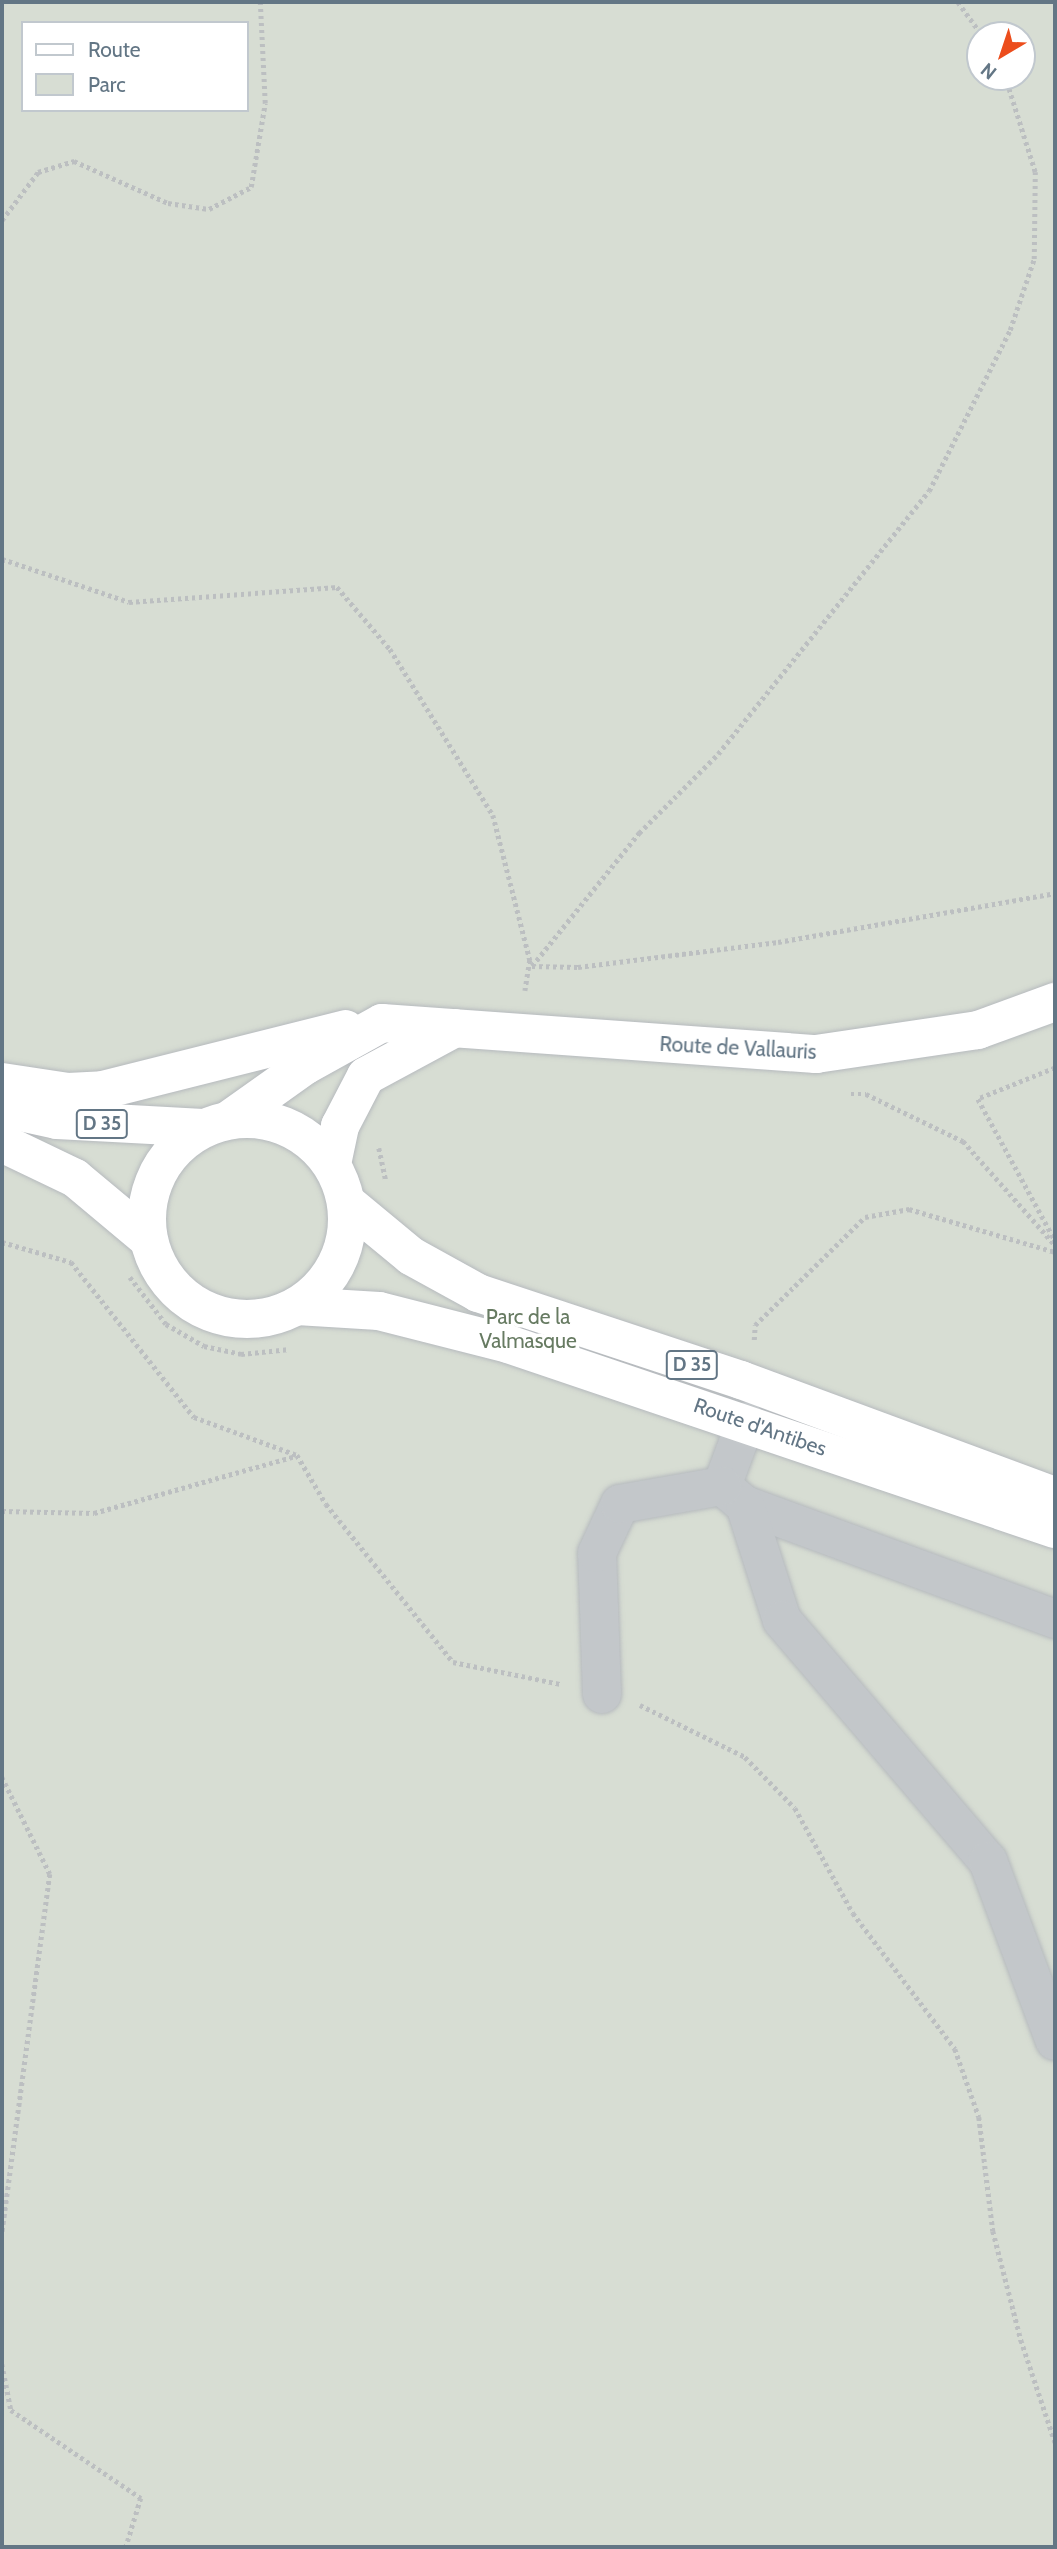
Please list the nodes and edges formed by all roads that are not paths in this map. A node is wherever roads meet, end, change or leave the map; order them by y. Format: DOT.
graph roads {
  1 [pos="1055,1002"];
  2 [pos="382,1023"];
  3 [pos="457,1027"];
  4 [pos="2,1082"];
  5 [pos="2,1108"];
  6 [pos="217,1124"];
  7 [pos="2,1143"];
  8 [pos="332,1164"];
  9 [pos="347,1203"];
  10 [pos="137,1253"];
  11 [pos="297,1306"];
  12 [pos="746,1421"];
  13 [pos="733,1495"];
  14 [pos="1055,1496"];
  15 [pos="1055,1529"];
  16 [pos="1055,1619"];
  17 [pos="602,1694"];
  18 [pos="1055,2041"];
  1 -- 3 [label="main road, Route de Vallauris"];
  2 -- 3 [label="main road, Route de Vallauris"];
  2 -- 4 [label="main road, Route de Vallauris"];
  2 -- 6 [label="main road"];
  3 -- 8 [label="main road"];
  5 -- 6 [label="main road, D 35"];
  6 -- 8 [label="main road"];
  6 -- 10 [label="main road"];
  7 -- 10 [label="main road"];
  8 -- 9 [label="main road"];
  9 -- 11 [label="main road"];
  9 -- 14 [label="main road, Route d'Antibes / D 35"];
  10 -- 11 [label="main road"];
  11 -- 12 [label="main road, Route d'Antibes / D 35"];
  12 -- 13 [label="lane"];
  12 -- 15 [label="main road, Route d'Antibes / D 35"];
  13 -- 16 [label="lane"];
  13 -- 17 [label="lane"];
  13 -- 18 [label="lane"];
}
